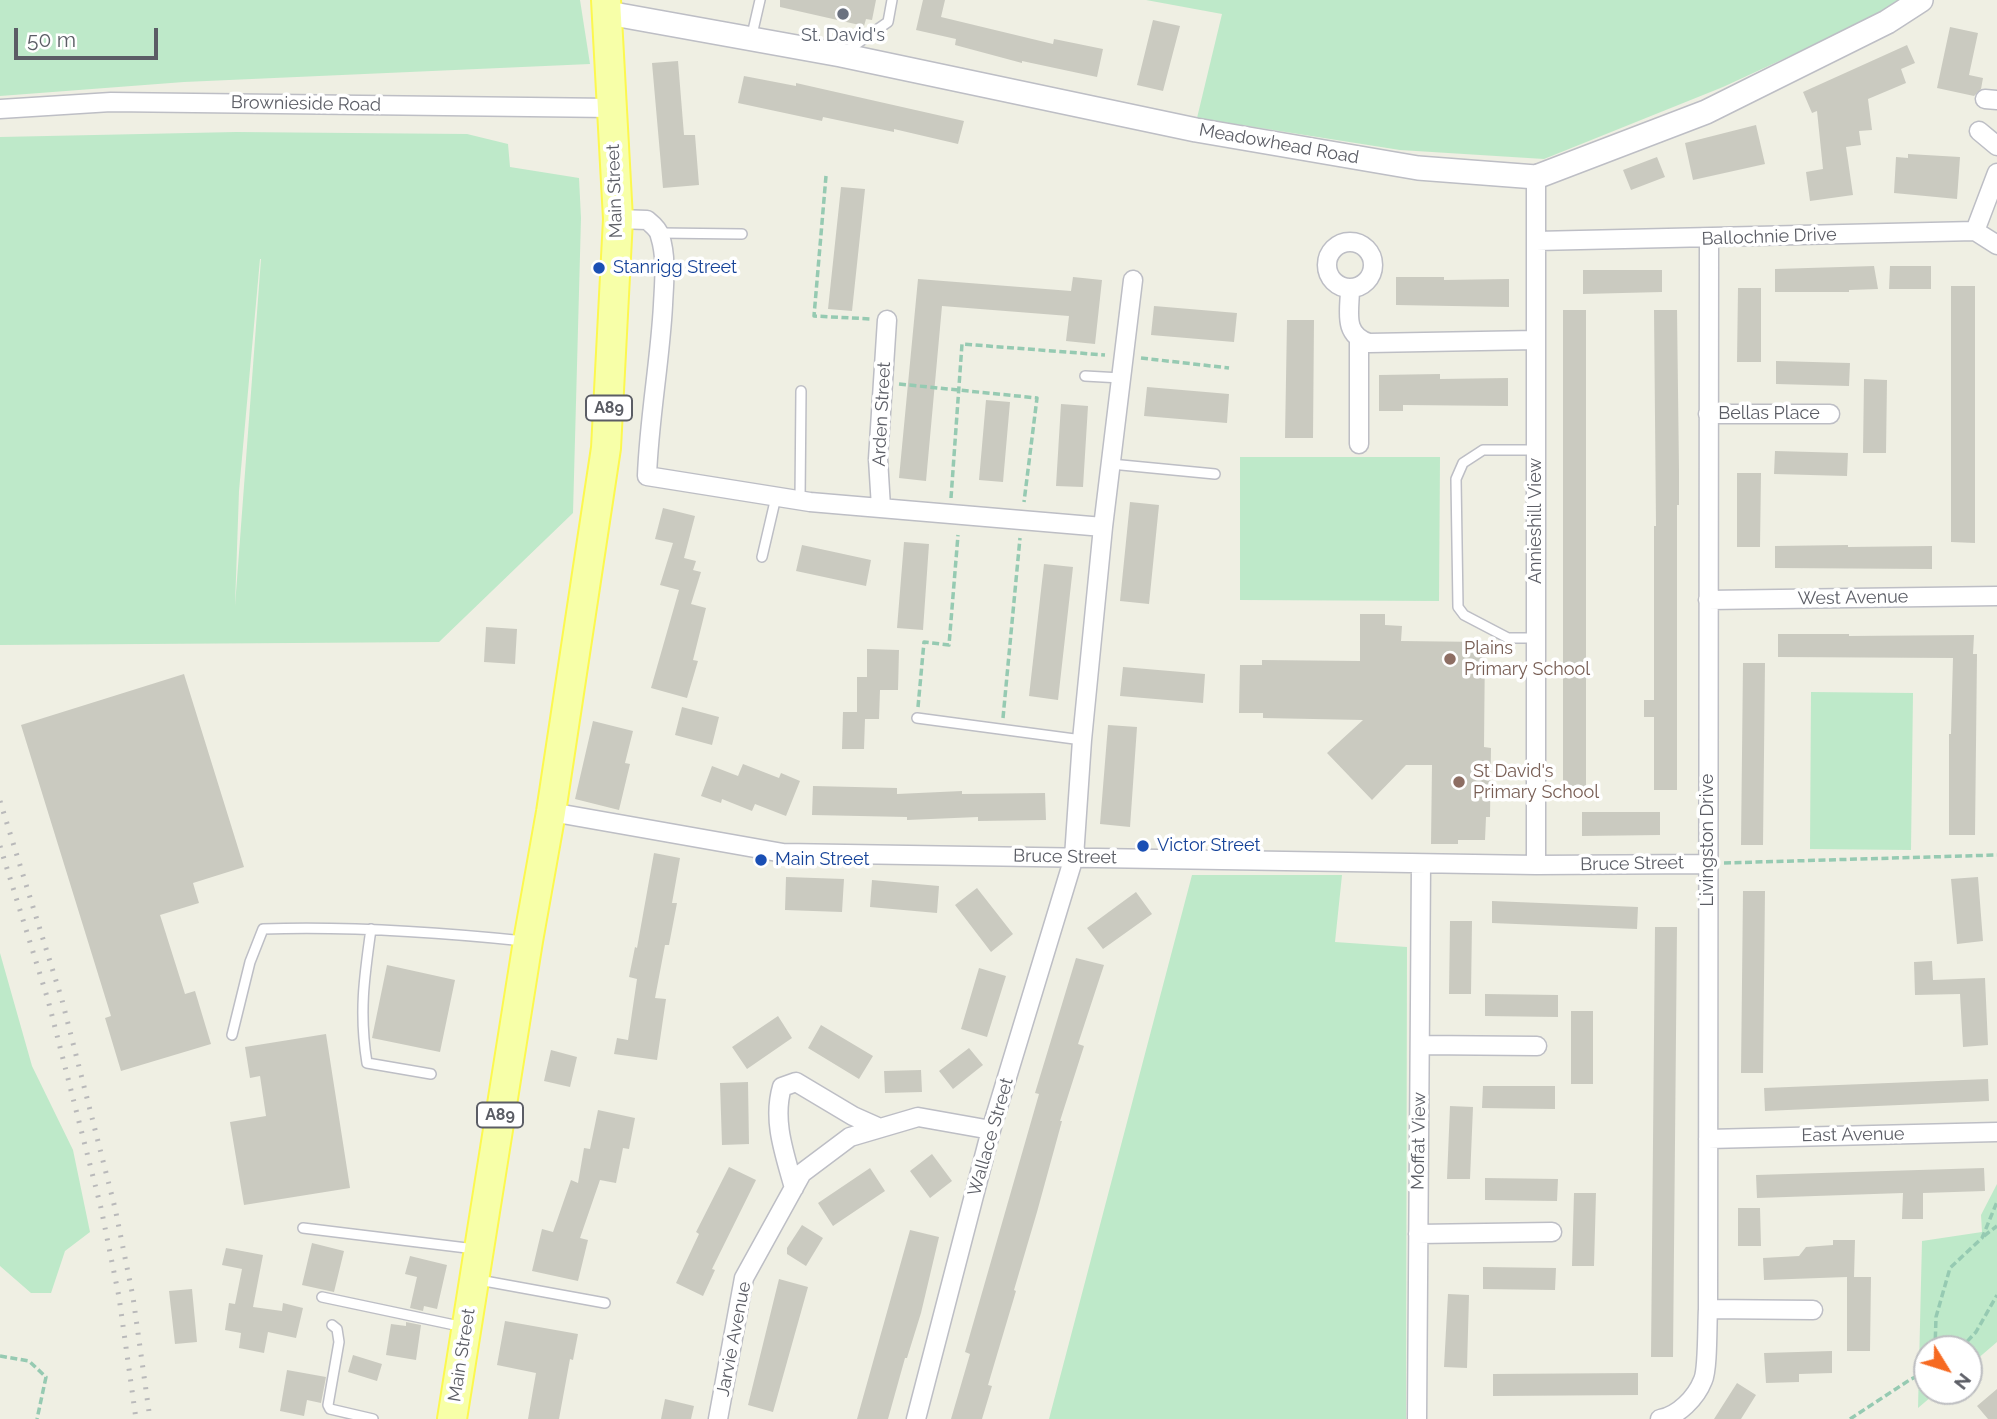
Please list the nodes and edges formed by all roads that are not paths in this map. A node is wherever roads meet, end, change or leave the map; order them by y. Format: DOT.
graph roads {
  1 [pos="760,0"];
  2 [pos="892,0"];
  3 [pos="1921,0"];
  4 [pos="607,6"];
  5 [pos="751,38"];
  6 [pos="841,55"];
  7 [pos="612,108"];
  8 [pos="0,109"];
  9 [pos="1979,131"];
  10 [pos="1997,146"];
  11 [pos="1997,173"];
  12 [pos="1536,177"];
  13 [pos="618,219"];
  14 [pos="1975,231"];
  15 [pos="660,233"];
  16 [pos="742,234"];
  17 [pos="1709,238"];
  18 [pos="1536,241"];
  19 [pos="1997,245"];
  20 [pos="1133,280"];
  21 [pos="1350,288"];
  22 [pos="887,320"];
  23 [pos="1359,340"];
  24 [pos="1536,340"];
  25 [pos="1085,376"];
  26 [pos="1121,378"];
  27 [pos="801,391"];
  28 [pos="1708,414"];
  29 [pos="1830,414"];
  30 [pos="1359,444"];
  31 [pos="1536,450"];
  32 [pos="1111,464"];
  33 [pos="1215,474"];
  34 [pos="776,497"];
  35 [pos="800,500"];
  36 [pos="881,507"];
  37 [pos="1103,527"];
  38 [pos="762,557"];
  39 [pos="1997,596"];
  40 [pos="1709,600"];
  41 [pos="1536,638"];
  42 [pos="917,718"];
  43 [pos="1082,740"];
  44 [pos="551,812"];
  45 [pos="1074,857"];
  46 [pos="1708,863"];
  47 [pos="1421,864"];
  48 [pos="1536,865"];
  49 [pos="371,929"];
  50 [pos="528,941"];
  51 [pos="232,1035"];
  52 [pos="1420,1045"];
  53 [pos="1537,1046"];
  54 [pos="430,1074"];
  55 [pos="880,1128"];
  56 [pos="992,1130"];
  57 [pos="1997,1132"];
  58 [pos="1708,1139"];
  59 [pos="794,1188"];
  60 [pos="303,1228"];
  61 [pos="1552,1232"];
  62 [pos="1418,1234"];
  63 [pos="479,1249"];
  64 [pos="473,1279"];
  65 [pos="322,1297"];
  66 [pos="605,1303"];
  67 [pos="1708,1309"];
  68 [pos="1813,1310"];
  69 [pos="332,1325"];
  70 [pos="467,1327"];
  71 [pos="373,1419"];
  72 [pos="452,1419"];
  73 [pos="718,1419"];
  74 [pos="916,1419"];
  75 [pos="1416,1419"];
  76 [pos="1660,1419"];
  1 -- 5 [label="lane"];
  2 -- 6 [label="lane"];
  3 -- 12 [label="street, Meadowhead Road"];
  4 -- 5 [label="street, Meadowhead Road"];
  4 -- 7 [label="main road, Main Street / A89"];
  5 -- 6 [label="street, Meadowhead Road"];
  6 -- 12 [label="street, Meadowhead Road"];
  7 -- 8 [label="street, Brownieside Road"];
  7 -- 13 [label="main road, Main Street / A89"];
  9 -- 10 [label="street"];
  11 -- 14 [label="street"];
  12 -- 18 [label="street, Annieshill View"];
  13 -- 15 [label="street"];
  13 -- 44 [label="main road, Main Street / A89"];
  14 -- 17 [label="street, Ballochnie Drive"];
  14 -- 19 [label="street"];
  15 -- 16 [label="lane"];
  15 -- 34 [label="street"];
  17 -- 18 [label="street, Ballochnie Drive"];
  17 -- 28 [label="street, Livingston Drive"];
  18 -- 24 [label="street, Annieshill View"];
  20 -- 26 [label="street"];
  21 -- 23 [label="street"];
  22 -- 36 [label="street, Arden Street"];
  23 -- 24 [label="street"];
  23 -- 30 [label="street"];
  24 -- 31 [label="street, Annieshill View"];
  25 -- 26 [label="lane"];
  26 -- 32 [label="street"];
  27 -- 35 [label="lane"];
  28 -- 29 [label="street, Bellas Place"];
  28 -- 40 [label="street, Livingston Drive"];
  31 -- 41 [label="street, Annieshill View"];
  31 -- 41 [label="lane"];
  32 -- 33 [label="lane"];
  32 -- 37 [label="street"];
  34 -- 35 [label="street"];
  34 -- 38 [label="lane"];
  35 -- 36 [label="street"];
  36 -- 37 [label="street"];
  37 -- 43 [label="street"];
  39 -- 40 [label="street, West Avenue"];
  40 -- 46 [label="street, Livingston Drive"];
  41 -- 48 [label="street, Annieshill View"];
  42 -- 43 [label="lane"];
  43 -- 45 [label="street"];
  44 -- 45 [label="street, Bruce Street"];
  44 -- 50 [label="main road, Main Street / A89"];
  45 -- 47 [label="street, Bruce Street"];
  45 -- 56 [label="street, Wallace Street"];
  46 -- 48 [label="street, Bruce Street"];
  46 -- 58 [label="street, Livingston Drive"];
  47 -- 48 [label="street, Bruce Street"];
  47 -- 52 [label="street, Moffat View"];
  49 -- 50 [label="lane"];
  49 -- 51 [label="lane"];
  49 -- 54 [label="lane"];
  50 -- 63 [label="main road, Main Street / A89"];
  52 -- 53 [label="street"];
  52 -- 62 [label="street, Moffat View"];
  55 -- 56 [label="street, Jarvie Avenue"];
  55 -- 59 [label="street, Jarvie Avenue"];
  55 -- 59 [label="street"];
  56 -- 74 [label="street, Wallace Street"];
  57 -- 58 [label="street, East Avenue"];
  58 -- 67 [label="street, Livingston Drive"];
  59 -- 73 [label="street, Jarvie Avenue"];
  60 -- 63 [label="lane"];
  61 -- 62 [label="street"];
  62 -- 75 [label="street, Moffat View"];
  63 -- 64 [label="main road, Main Street / A89"];
  64 -- 66 [label="lane"];
  64 -- 70 [label="main road, Main Street / A89"];
  65 -- 70 [label="lane"];
  67 -- 68 [label="street"];
  67 -- 76 [label="street, Livingston Drive"];
  69 -- 71 [label="lane"];
  70 -- 72 [label="main road, Main Street / A89"];
}
